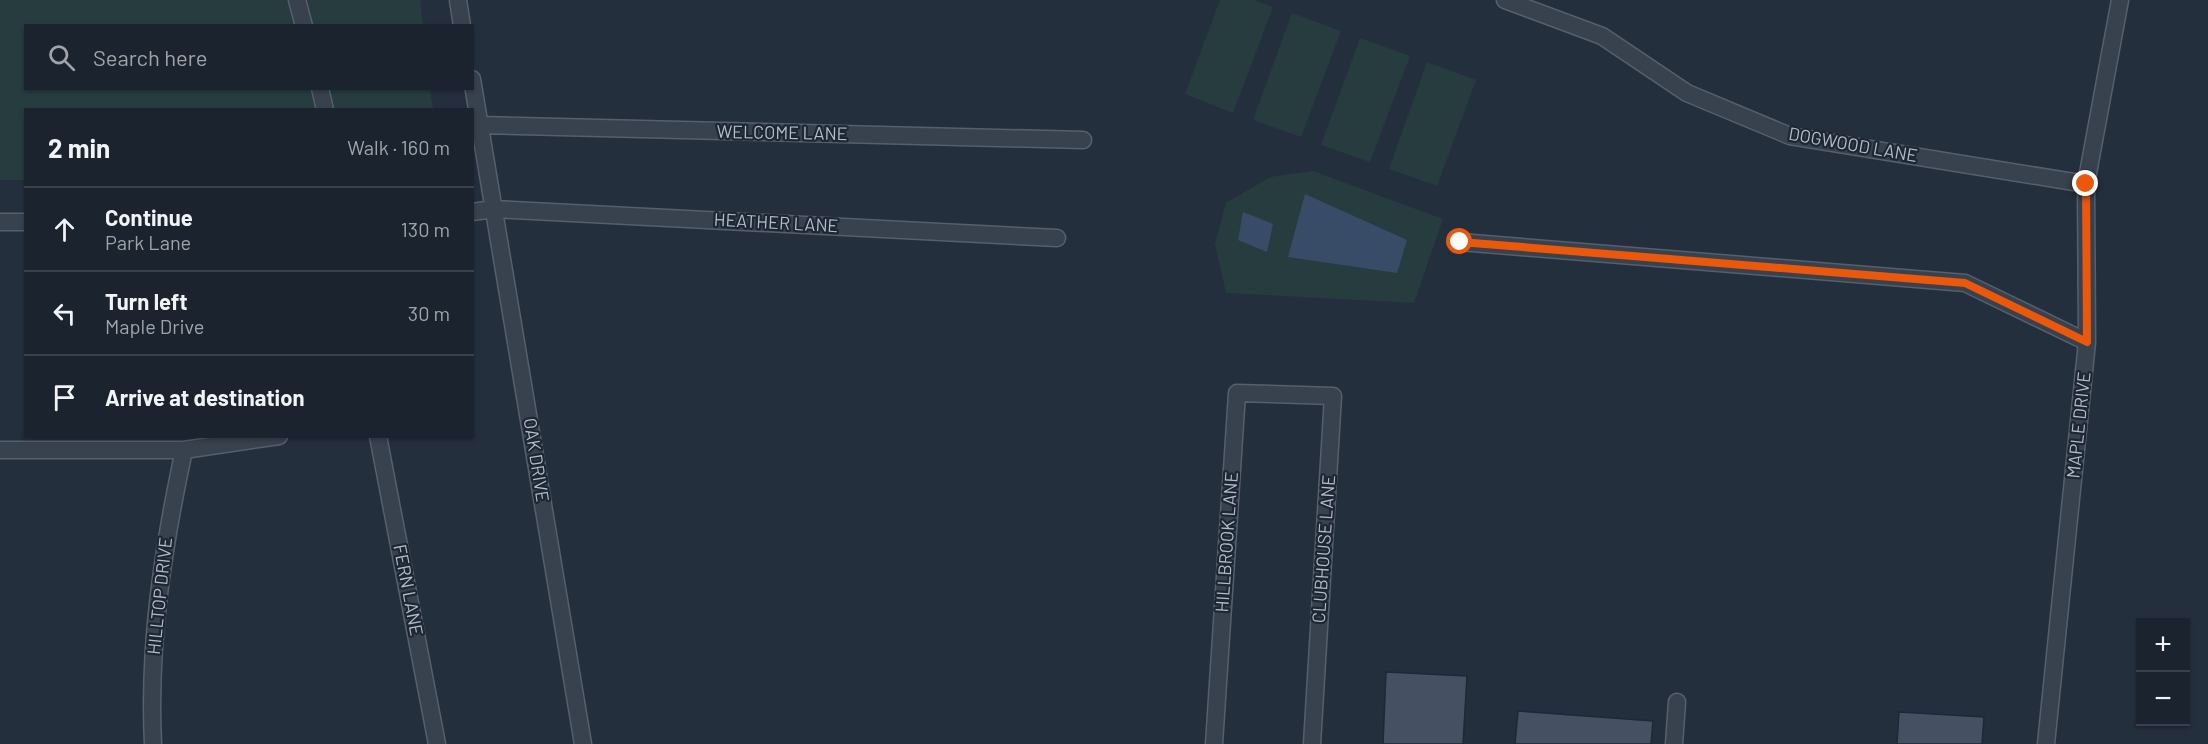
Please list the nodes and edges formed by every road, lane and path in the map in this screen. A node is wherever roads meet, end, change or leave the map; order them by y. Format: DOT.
graph roads {
  1 [pos="297,0"];
  2 [pos="458,0"];
  3 [pos="1505,0"];
  4 [pos="2120,0"];
  5 [pos="303,24"];
  6 [pos="462,24"];
  7 [pos="474,89"];
  8 [pos="320,90"];
  9 [pos="325,108"];
  10 [pos="481,125"];
  11 [pos="1083,140"];
  12 [pos="2086,184"];
  13 [pos="494,209"];
  14 [pos="474,212"];
  15 [pos="0,222"];
  16 [pos="24,222"];
  17 [pos="1057,238"];
  18 [pos="1460,242"];
  19 [pos="2087,342"];
  20 [pos="1291,395"];
  21 [pos="265,438"];
  22 [pos="378,438"];
  23 [pos="0,450"];
  24 [pos="184,450"];
  25 [pos="1677,702"];
  26 [pos="153,744"];
  27 [pos="437,744"];
  28 [pos="583,744"];
  29 [pos="1214,744"];
  30 [pos="1312,744"];
  31 [pos="1674,744"];
  32 [pos="2046,744"];
  1 -- 5 [label="lane"];
  2 -- 6 [label="lane"];
  3 -- 12 [label="lane, DOGWOOD LANE"];
  4 -- 12 [label="lane, MAPLE DRIVE"];
  7 -- 10 [label="lane"];
  8 -- 9 [label="lane"];
  10 -- 11 [label="lane, WELCOME LANE"];
  10 -- 13 [label="lane, OAK DRIVE"];
  12 -- 19 [label="lane, MAPLE DRIVE"];
  13 -- 14 [label="lane, HEATHER LANE"];
  13 -- 17 [label="lane, HEATHER LANE"];
  13 -- 28 [label="lane, OAK DRIVE"];
  15 -- 16 [label="lane"];
  18 -- 19 [label="lane"];
  19 -- 32 [label="lane, MAPLE DRIVE"];
  20 -- 29 [label="lane, HILLBROOK LANE"];
  20 -- 30 [label="lane, CLUBHOUSE LANE"];
  21 -- 24 [label="lane"];
  22 -- 27 [label="lane, FERN LANE"];
  23 -- 24 [label="lane"];
  24 -- 26 [label="lane, HILLTOP DRIVE"];
  25 -- 31 [label="lane"];
}
